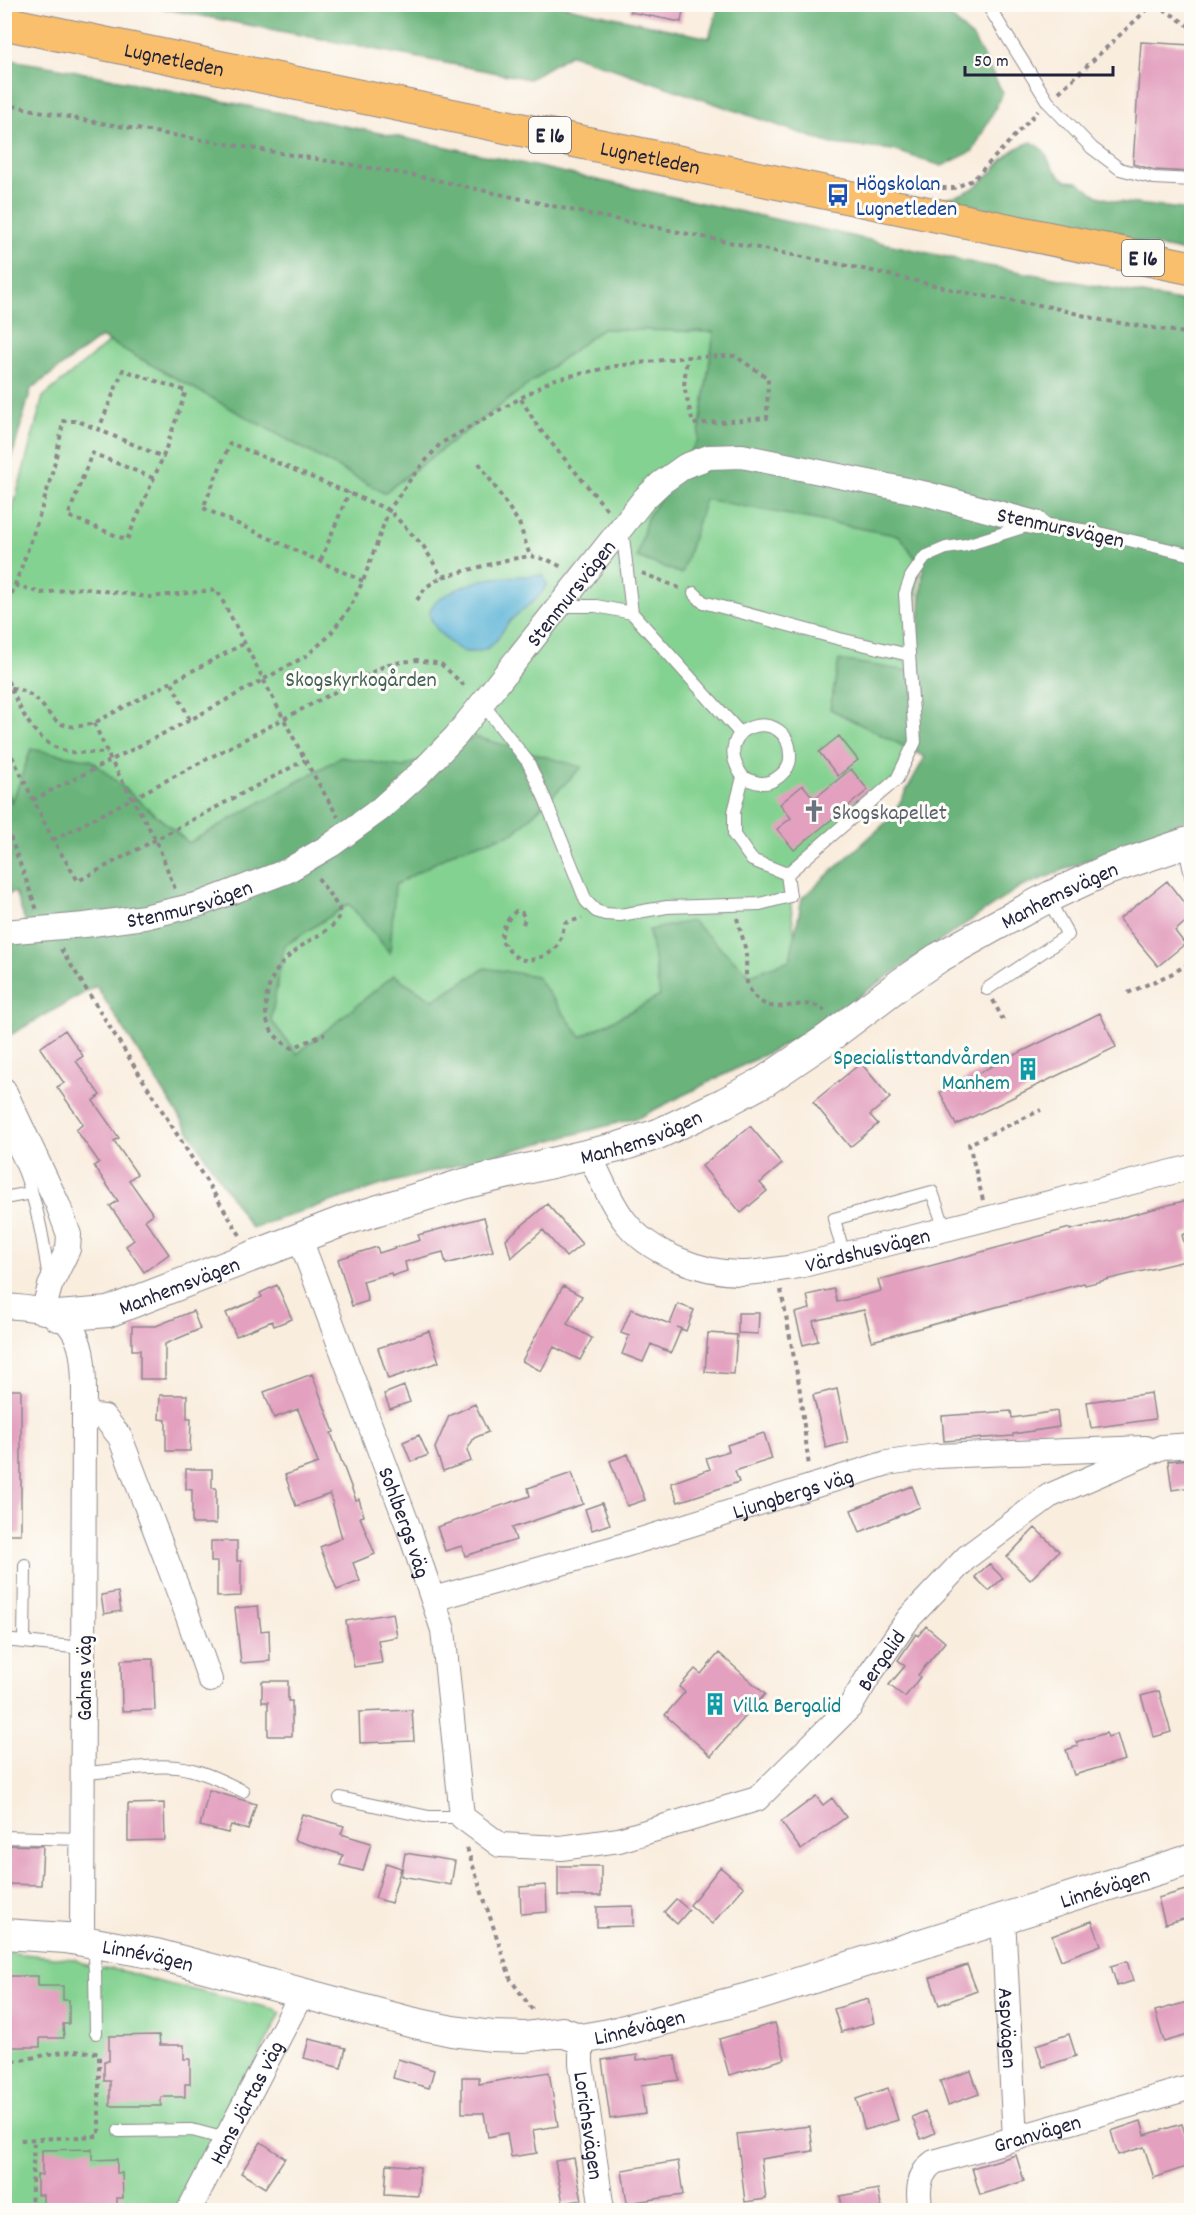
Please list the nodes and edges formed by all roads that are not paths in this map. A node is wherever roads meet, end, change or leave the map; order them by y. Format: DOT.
graph roads {
  1 [pos="987,4"];
  2 [pos="4,23"];
  3 [pos="1191,180"];
  4 [pos="1191,268"];
  5 [pos="1036,523"];
  6 [pos="622,527"];
  7 [pos="1191,555"];
  8 [pos="694,593"];
  9 [pos="560,606"];
  10 [pos="632,614"];
  11 [pos="909,655"];
  12 [pos="482,703"];
  13 [pos="740,733"];
  14 [pos="743,777"];
  15 [pos="1188,842"];
  16 [pos="787,874"];
  17 [pos="1191,880"];
  18 [pos="1047,898"];
  19 [pos="4,932"];
  20 [pos="987,989"];
  21 [pos="4,1090"];
  22 [pos="4,1134"];
  23 [pos="590,1154"];
  24 [pos="1191,1167"];
  25 [pos="31,1193"];
  26 [pos="4,1198"];
  27 [pos="945,1229"];
  28 [pos="300,1239"];
  29 [pos="844,1255"];
  30 [pos="50,1286"];
  31 [pos="4,1306"];
  32 [pos="50,1314"];
  33 [pos="84,1415"];
  34 [pos="1191,1445"];
  35 [pos="1162,1447"];
  36 [pos="25,1565"];
  37 [pos="433,1599"];
  38 [pos="4,1640"];
  39 [pos="24,1642"];
  40 [pos="83,1648"];
  41 [pos="210,1680"];
  42 [pos="82,1773"];
  43 [pos="243,1791"];
  44 [pos="340,1798"];
  45 [pos="462,1817"];
  46 [pos="4,1837"];
  47 [pos="82,1839"];
  48 [pos="1191,1859"];
  49 [pos="1003,1918"];
  50 [pos="4,1934"];
  51 [pos="87,1942"];
  52 [pos="302,1993"];
  53 [pos="96,2033"];
  54 [pos="581,2039"];
  55 [pos="1191,2087"];
  56 [pos="119,2131"];
  57 [pos="1015,2138"];
  58 [pos="226,2139"];
  59 [pos="189,2211"];
  60 [pos="602,2211"];
  61 [pos="921,2211"];
  1 -- 3 [label="lane"];
  2 -- 4 [label="highway, Lugnetleden / E 16"];
  5 -- 6 [label="street, Stenmursvägen"];
  5 -- 7 [label="lane, Stenmursvägen"];
  5 -- 11 [label="lane"];
  6 -- 9 [label="street, Stenmursvägen"];
  6 -- 10 [label="lane"];
  8 -- 11 [label="lane"];
  9 -- 10 [label="lane"];
  9 -- 12 [label="street, Stenmursvägen"];
  10 -- 13 [label="lane"];
  11 -- 16 [label="lane"];
  12 -- 16 [label="lane"];
  12 -- 19 [label="street, Stenmursvägen"];
  13 -- 14 [label="lane"];
  13 -- 14 [label="lane"];
  14 -- 16 [label="lane"];
  15 -- 17 [label="lane"];
  15 -- 18 [label="street, Manhemsvägen"];
  18 -- 20 [label="lane"];
  18 -- 23 [label="street, Manhemsvägen"];
  21 -- 30 [label="street"];
  22 -- 25 [label="lane"];
  23 -- 28 [label="street, Manhemsvägen"];
  23 -- 29 [label="street, Värdshusvägen"];
  24 -- 27 [label="street, Värdshusvägen"];
  25 -- 26 [label="lane"];
  25 -- 30 [label="lane"];
  27 -- 29 [label="street, Värdshusvägen"];
  27 -- 29 [label="lane"];
  28 -- 32 [label="street, Manhemsvägen"];
  28 -- 37 [label="street, Sohlbergs väg"];
  30 -- 32 [label="street"];
  31 -- 32 [label="street, Manhemsvägen"];
  32 -- 33 [label="street, Gahns väg"];
  33 -- 40 [label="street, Gahns väg"];
  33 -- 41 [label="street"];
  34 -- 35 [label="street, Bergalid"];
  35 -- 37 [label="street, Ljungbergs väg"];
  35 -- 45 [label="street, Bergalid"];
  36 -- 39 [label="lane"];
  37 -- 45 [label="street, Sohlbergs väg"];
  38 -- 39 [label="lane"];
  39 -- 40 [label="lane"];
  40 -- 42 [label="street, Gahns väg"];
  42 -- 43 [label="lane"];
  42 -- 47 [label="street, Gahns väg"];
  44 -- 45 [label="lane"];
  46 -- 47 [label="lane"];
  47 -- 51 [label="street, Gahns väg"];
  48 -- 49 [label="street, Linnévägen"];
  49 -- 54 [label="street, Linnévägen"];
  49 -- 57 [label="street, Aspvägen"];
  50 -- 51 [label="street, Linnévägen"];
  51 -- 52 [label="street, Linnévägen"];
  51 -- 53 [label="lane"];
  52 -- 54 [label="street, Linnévägen"];
  52 -- 58 [label="street, Hans Järtas väg"];
  54 -- 60 [label="street, Lorichsvägen"];
  55 -- 57 [label="street, Granvägen"];
  56 -- 58 [label="lane"];
  57 -- 61 [label="street, Granvägen"];
  58 -- 59 [label="street, Hans Järtas väg"];
}
